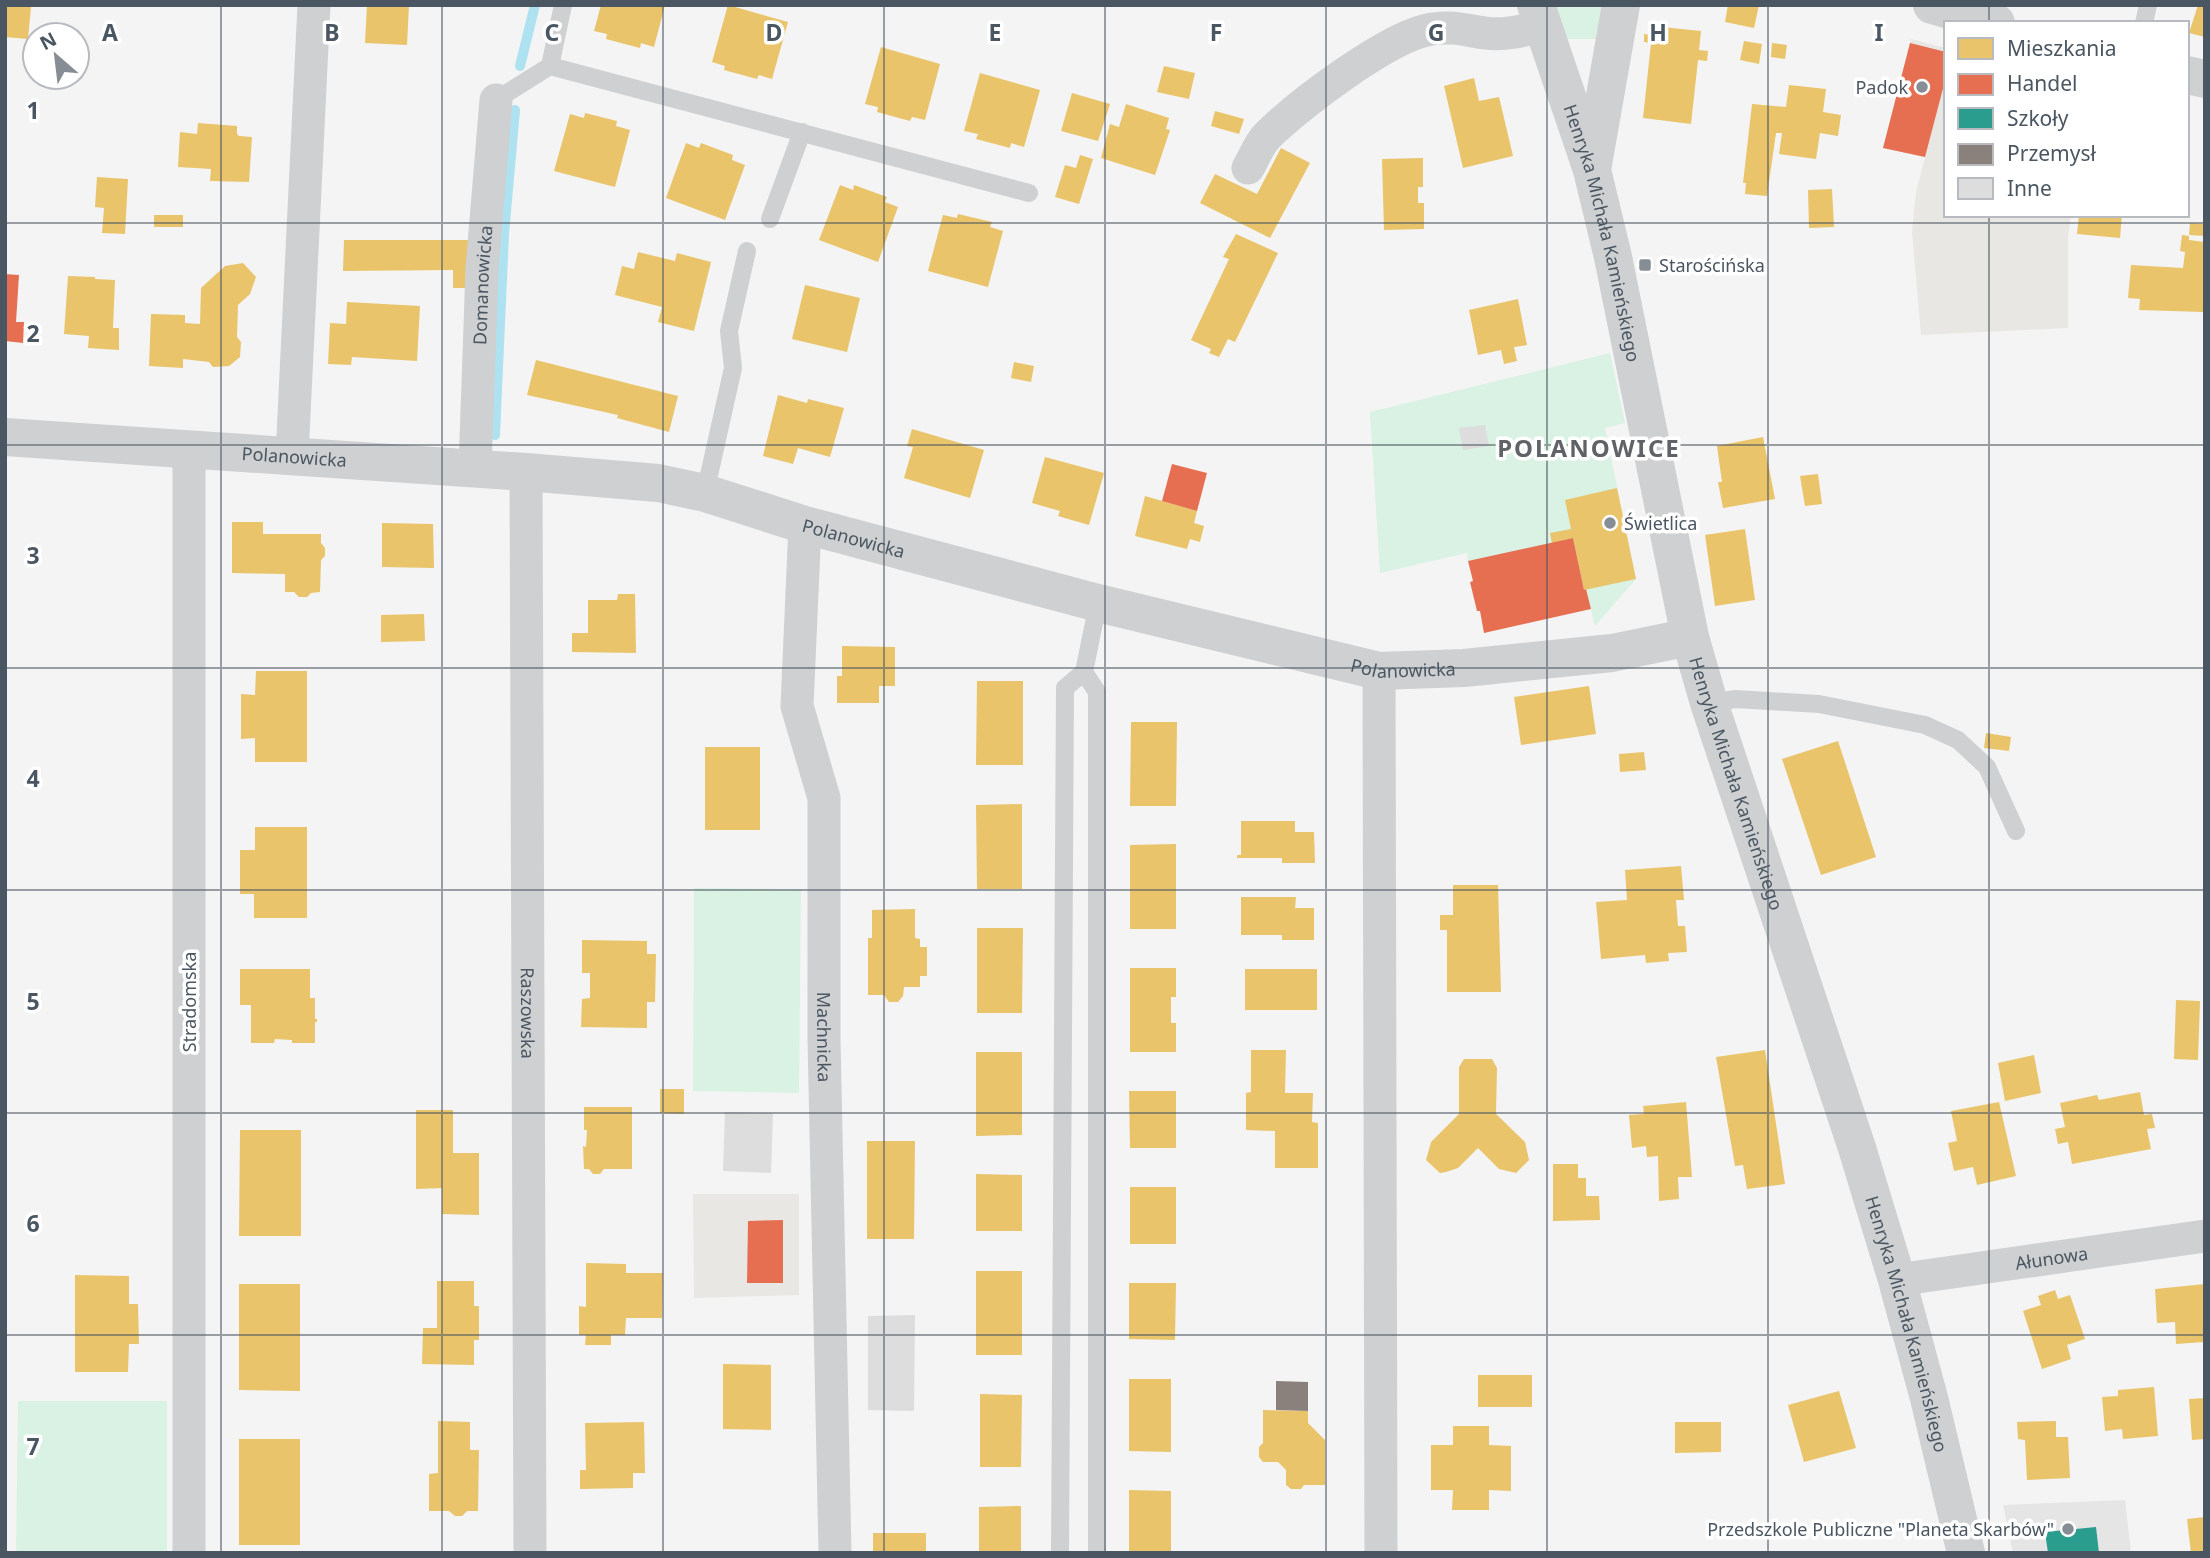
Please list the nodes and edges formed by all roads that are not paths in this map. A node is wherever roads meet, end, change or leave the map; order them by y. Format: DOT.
graph roads {
  1 [pos="314,5"];
  2 [pos="563,5"];
  3 [pos="1621,5"];
  4 [pos="1932,5"];
  5 [pos="1539,16"];
  6 [pos="1989,21"];
  7 [pos="550,66"];
  8 [pos="496,100"];
  9 [pos="802,132"];
  10 [pos="1248,168"];
  11 [pos="1592,170"];
  12 [pos="1028,193"];
  13 [pos="769,219"];
  14 [pos="747,251"];
  15 [pos="5,438"];
  16 [pos="189,451"];
  17 [pos="292,456"];
  18 [pos="475,469"];
  19 [pos="526,472"];
  20 [pos="705,493"];
  21 [pos="805,526"];
  22 [pos="1098,603"];
  23 [pos="1690,637"];
  24 [pos="1379,671"];
  25 [pos="1084,672"];
  26 [pos="1709,702"];
  27 [pos="2016,831"];
  28 [pos="2205,1236"];
  29 [pos="1897,1280"];
  30 [pos="189,1553"];
  31 [pos="530,1553"];
  32 [pos="835,1553"];
  33 [pos="1060,1553"];
  34 [pos="1097,1553"];
  35 [pos="1381,1553"];
  36 [pos="1966,1553"];
  1 -- 17 [label="street"];
  2 -- 7 [label="lane"];
  3 -- 11 [label="street"];
  4 -- 6 [label="street"];
  5 -- 10 [label="street"];
  5 -- 11 [label="street, Henryka Michała Kamieńskiego"];
  7 -- 8 [label="lane"];
  7 -- 9 [label="lane"];
  8 -- 18 [label="street, Domanowicka"];
  9 -- 12 [label="lane"];
  9 -- 13 [label="lane"];
  11 -- 23 [label="street, Henryka Michała Kamieńskiego"];
  14 -- 20 [label="lane"];
  15 -- 16 [label="street, Polanowicka"];
  16 -- 17 [label="street, Polanowicka"];
  16 -- 30 [label="street, Stradomska"];
  17 -- 18 [label="street, Polanowicka"];
  18 -- 19 [label="street, Polanowicka"];
  19 -- 20 [label="street, Polanowicka"];
  19 -- 31 [label="street, Raszowska"];
  20 -- 21 [label="street, Polanowicka"];
  21 -- 22 [label="street, Polanowicka"];
  21 -- 32 [label="street, Machnicka"];
  22 -- 24 [label="street, Polanowicka"];
  22 -- 25 [label="lane"];
  23 -- 24 [label="street, Polanowicka"];
  23 -- 26 [label="street, Henryka Michała Kamieńskiego"];
  24 -- 35 [label="street"];
  25 -- 33 [label="lane"];
  25 -- 34 [label="lane"];
  26 -- 27 [label="lane"];
  26 -- 29 [label="street, Henryka Michała Kamieńskiego"];
  28 -- 29 [label="street, Ałunowa"];
  29 -- 36 [label="street, Henryka Michała Kamieńskiego"];
}
